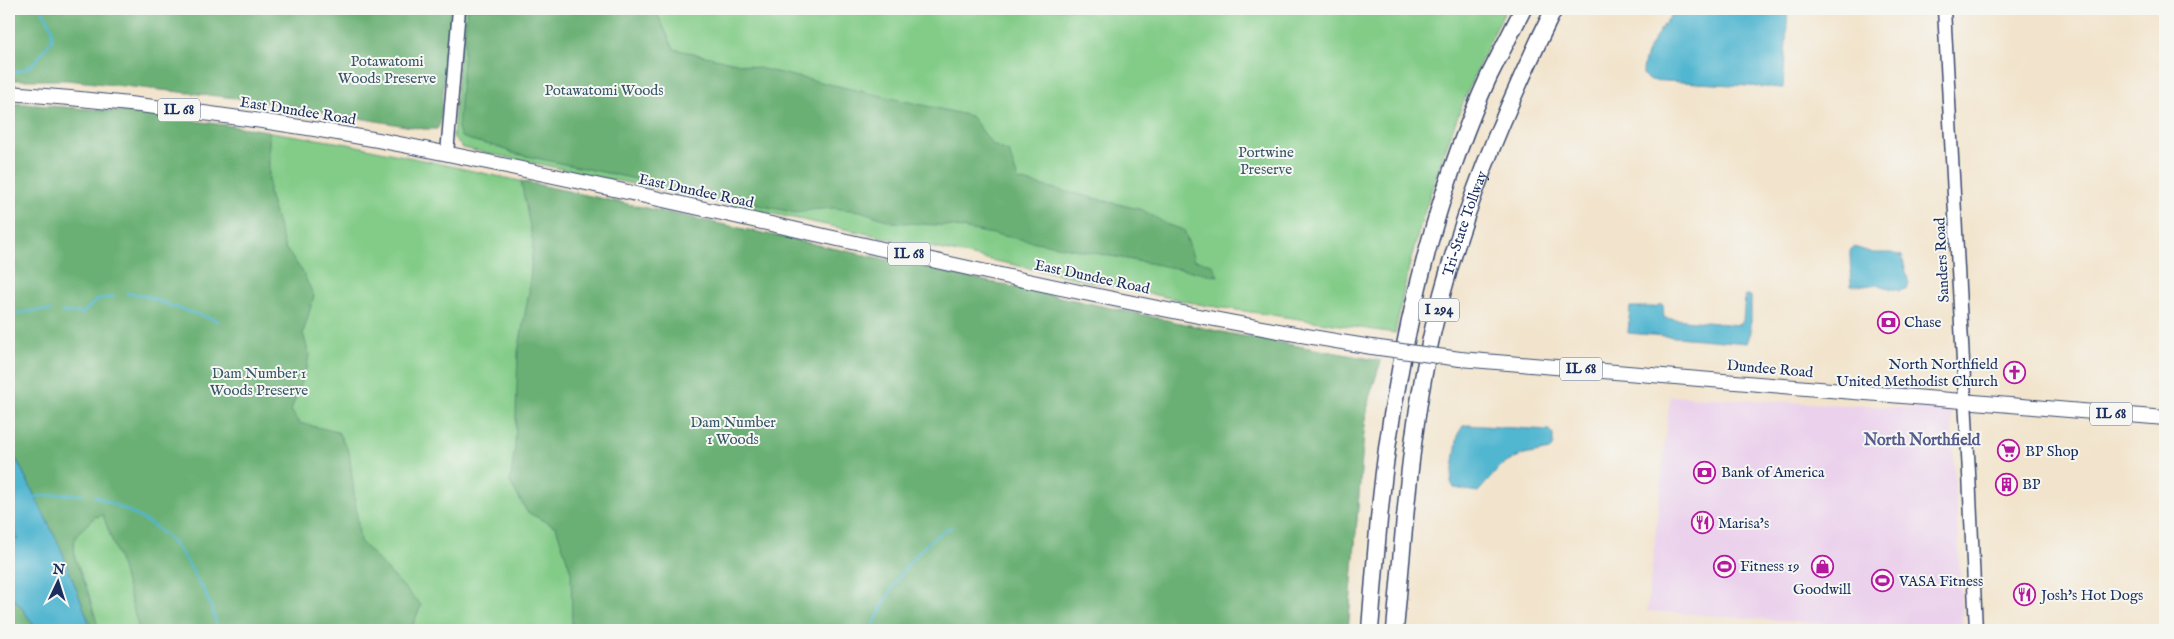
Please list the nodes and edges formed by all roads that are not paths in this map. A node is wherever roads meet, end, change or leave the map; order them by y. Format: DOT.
graph roads {
  1 [pos="459,9"];
  2 [pos="1523,9"];
  3 [pos="1554,9"];
  4 [pos="1944,9"];
  5 [pos="9,93"];
  6 [pos="447,154"];
  7 [pos="1372,347"];
  8 [pos="1965,402"];
  9 [pos="2165,418"];
  10 [pos="1370,630"];
  11 [pos="1395,630"];
  12 [pos="1976,630"];
  1 -- 6 [label="main road"];
  2 -- 10 [label="highway, Tri-State Tollway / I 294"];
  3 -- 11 [label="highway, Tri-State Tollway / I 294"];
  4 -- 8 [label="main road, Sanders Road"];
  5 -- 6 [label="main road, East Dundee Road / IL 68"];
  6 -- 7 [label="main road, East Dundee Road / IL 68"];
  7 -- 8 [label="main road, Dundee Road / IL 68, bridge"];
  8 -- 9 [label="main road, Dundee Road / IL 68"];
  8 -- 12 [label="main road, Sanders Road"];
}
